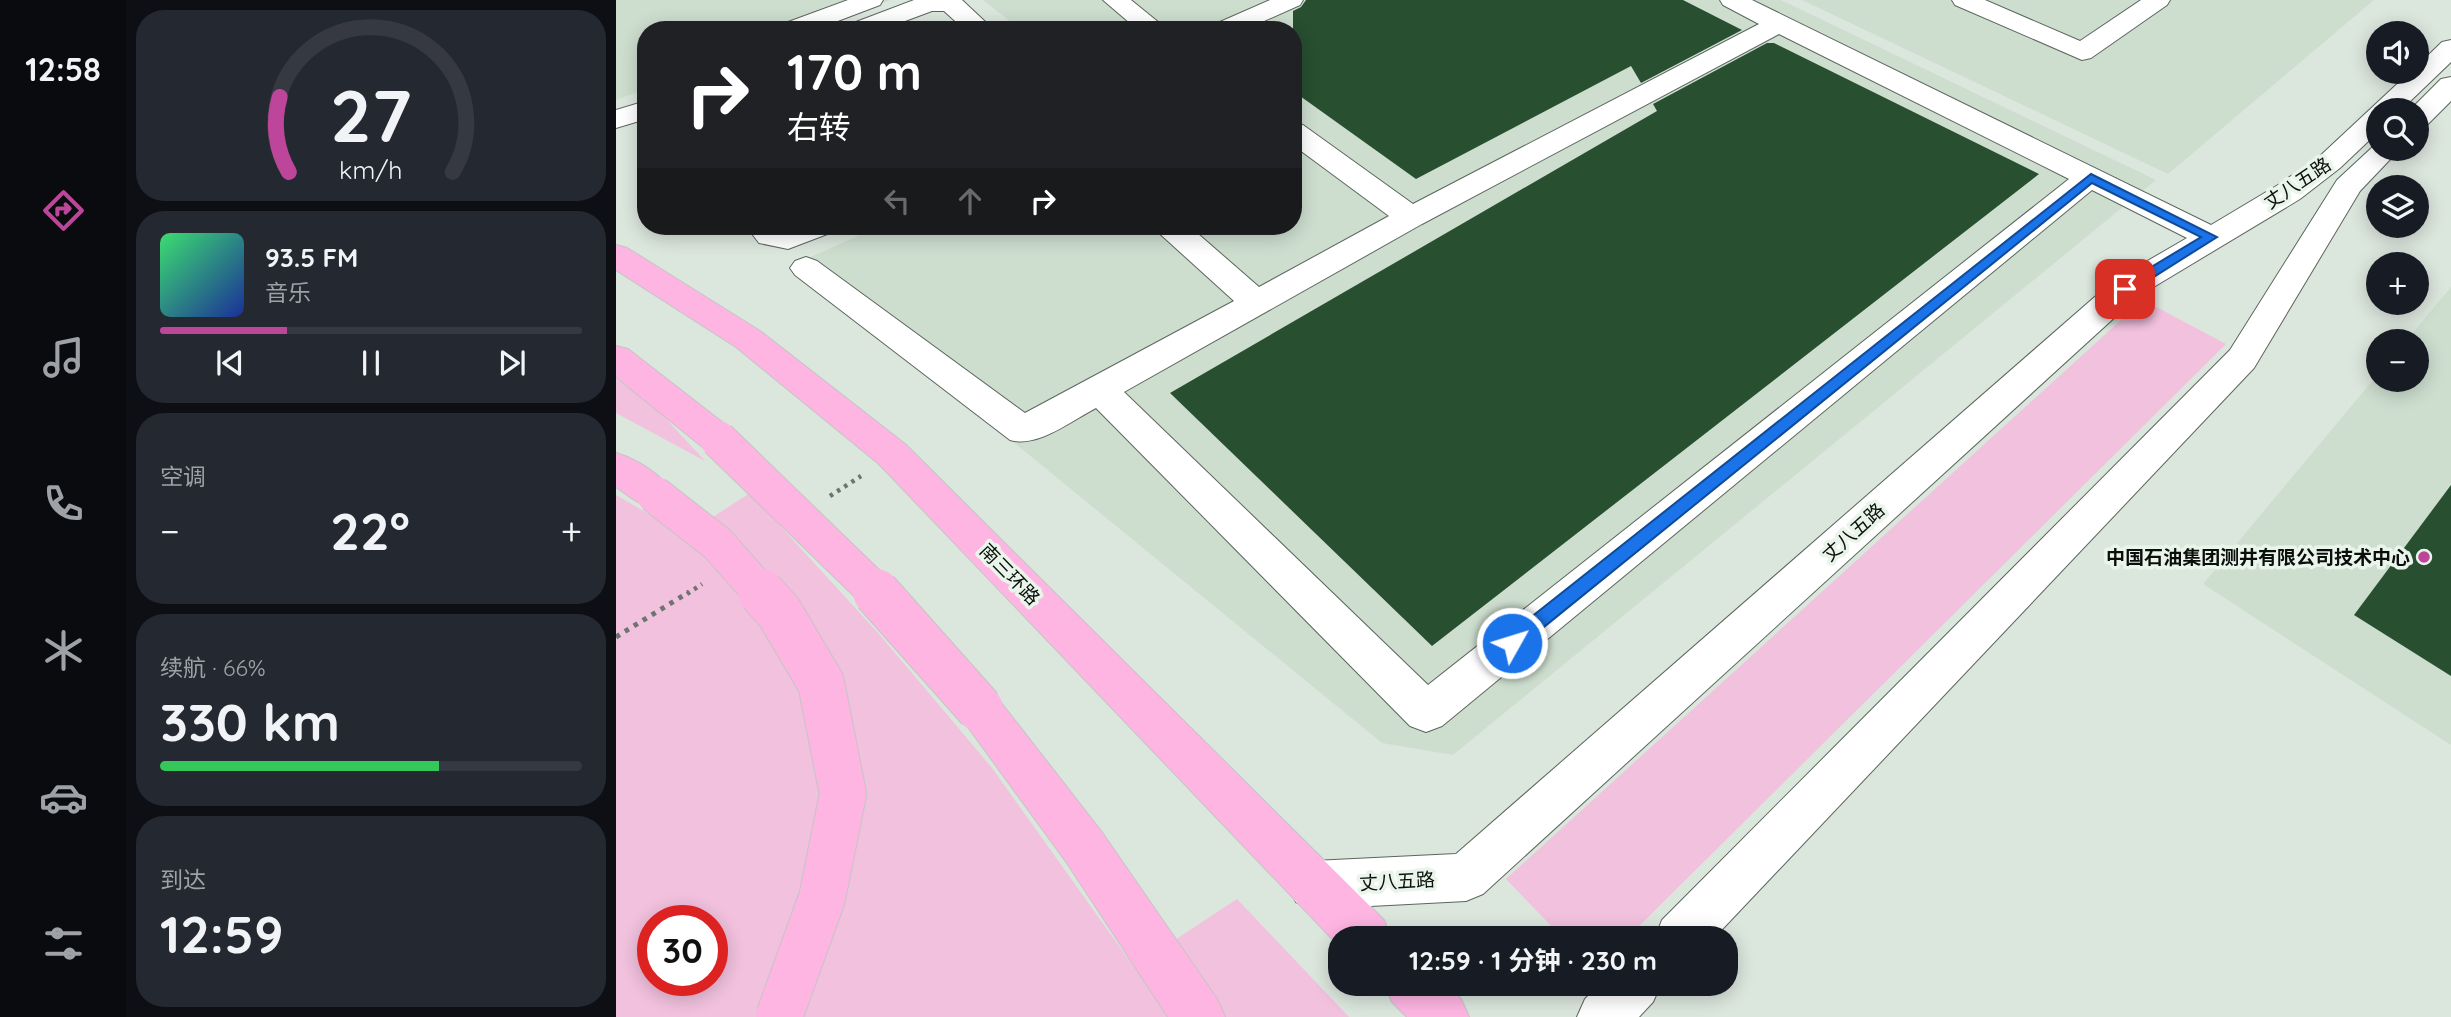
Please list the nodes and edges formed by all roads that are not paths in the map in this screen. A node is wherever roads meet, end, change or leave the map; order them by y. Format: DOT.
graph roads {
  1 [pos="871,0"];
  2 [pos="1115,0"];
  3 [pos="1291,0"];
  4 [pos="1732,0"];
  5 [pos="1964,0"];
  6 [pos="2158,0"];
  7 [pos="814,21"];
  8 [pos="882,21"];
  9 [pos="971,21"];
  10 [pos="1143,21"];
  11 [pos="1243,21"];
  12 [pos="1778,24"];
  13 [pos="2451,48"];
  14 [pos="2451,85"];
  15 [pos="2398,98"];
  16 [pos="2429,106"];
  17 [pos="637,112"];
  18 [pos="616,120"];
  19 [pos="2366,128"];
  20 [pos="1302,138"];
  21 [pos="2374,161"];
  22 [pos="2091,177"];
  23 [pos="1411,217"];
  24 [pos="768,235"];
  25 [pos="798,235"];
  26 [pos="1180,235"];
  27 [pos="2210,237"];
  28 [pos="616,255"];
  29 [pos="806,268"];
  30 [pos="1256,302"];
  31 [pos="616,358"];
  32 [pos="1100,390"];
  33 [pos="628,474"];
  34 [pos="1314,885"];
  35 [pos="1354,926"];
  36 [pos="1692,926"];
  37 [pos="1422,996"];
  38 [pos="1623,996"];
  39 [pos="779,1017"];
  40 [pos="1199,1017"];
  41 [pos="1443,1017"];
  42 [pos="1603,1017"];
  1 -- 7 [label="street"];
  2 -- 10 [label="street"];
  3 -- 11 [label="street"];
  4 -- 12 [label="street"];
  5 -- 6 [label="street"];
  8 -- 9 [label="street"];
  12 -- 22 [label="street"];
  12 -- 23 [label="street"];
  13 -- 15 [label="street"];
  14 -- 16 [label="street"];
  17 -- 18 [label="street"];
  19 -- 27 [label="street, 丈八五路"];
  20 -- 23 [label="street"];
  21 -- 36 [label="street, 丈八五路"];
  22 -- 27 [label="street"];
  22 -- 32 [label="street"];
  23 -- 30 [label="street"];
  24 -- 25 [label="street"];
  26 -- 30 [label="street"];
  27 -- 34 [label="street, 丈八五路"];
  28 -- 34 [label="highway, 南三环路"];
  29 -- 32 [label="street"];
  30 -- 32 [label="street"];
  31 -- 40 [label="highway, bridge"];
  33 -- 39 [label="highway, bridge"];
  34 -- 35 [label="highway, 南三环路"];
  37 -- 41 [label="highway"];
  38 -- 42 [label="street"];
}
